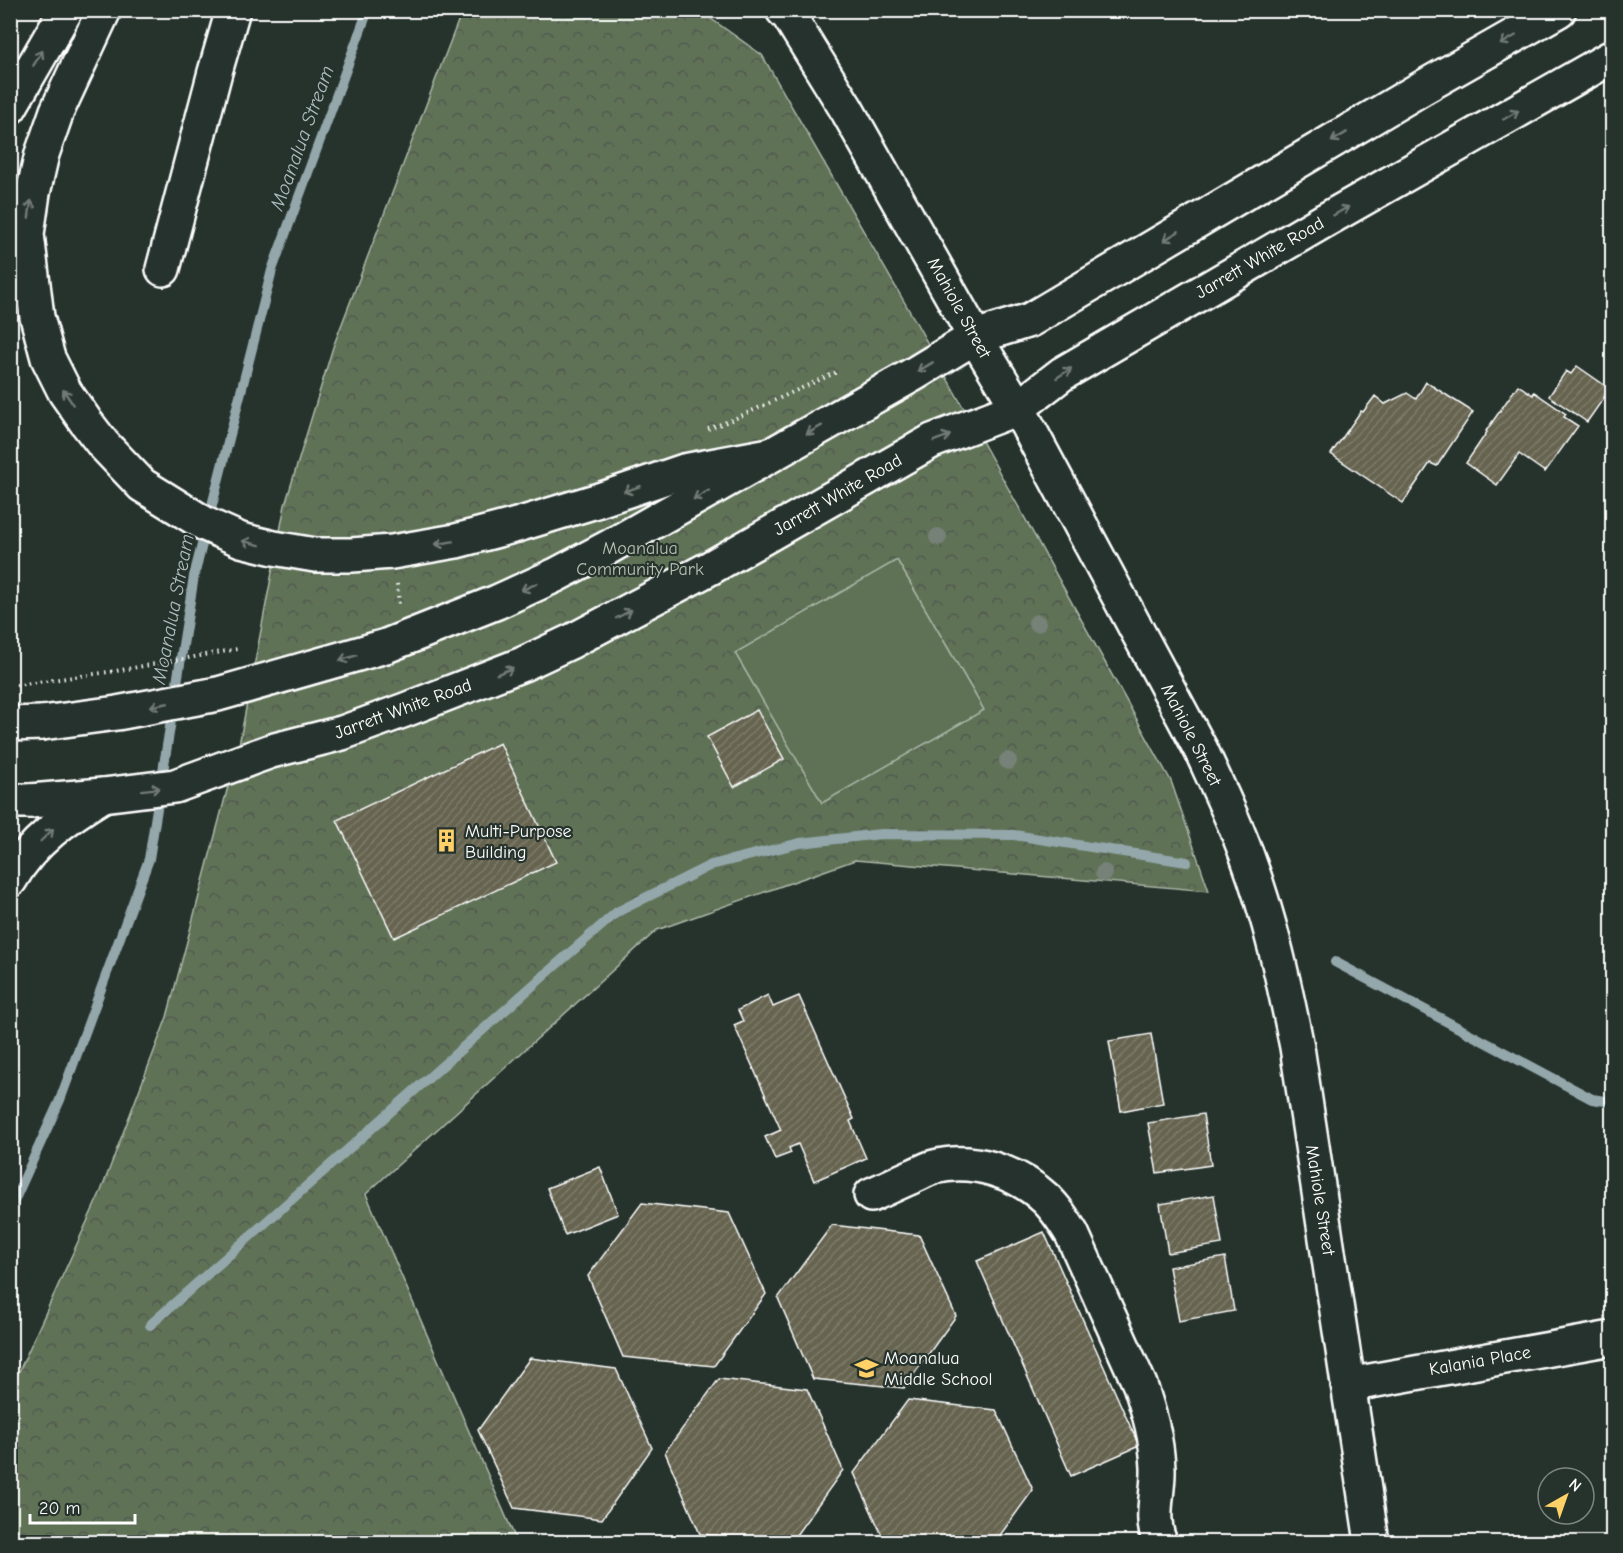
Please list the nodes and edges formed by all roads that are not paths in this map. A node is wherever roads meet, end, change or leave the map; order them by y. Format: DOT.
graph roads {
  1 [pos="66,10"];
  2 [pos="104,10"];
  3 [pos="232,10"];
  4 [pos="783,10"];
  5 [pos="1559,10"];
  6 [pos="1612,57"];
  7 [pos="10,107"];
  8 [pos="163,269"];
  9 [pos="975,337"];
  10 [pos="1018,408"];
  11 [pos="770,455"];
  12 [pos="26,723"];
  13 [pos="103,795"];
  14 [pos="20,801"];
  15 [pos="10,880"];
  16 [pos="871,1195"];
  17 [pos="1612,1338"];
  18 [pos="1348,1385"];
  19 [pos="1160,1542"];
  20 [pos="1372,1542"];
  7 -- 1 [label="main road, one-way"];
  11 -- 2 [label="main road, one-way"];
  3 -- 8 [label="main road"];
  4 -- 9 [label="main road, Mahiole Street"];
  5 -- 9 [label="main road, one-way"];
  10 -- 6 [label="main road, Jarrett White Road, one-way"];
  9 -- 10 [label="main road, Mahiole Street"];
  9 -- 11 [label="main road, one-way"];
  13 -- 10 [label="main road, Jarrett White Road, one-way"];
  10 -- 18 [label="main road, Mahiole Street"];
  11 -- 12 [label="main road, one-way"];
  13 -- 14 [label="main road, Jarrett White Road"];
  15 -- 13 [label="main road, one-way"];
  16 -- 19 [label="main road"];
  17 -- 18 [label="main road, Kalania Place"];
  18 -- 20 [label="main road, Mahiole Street"];
}
